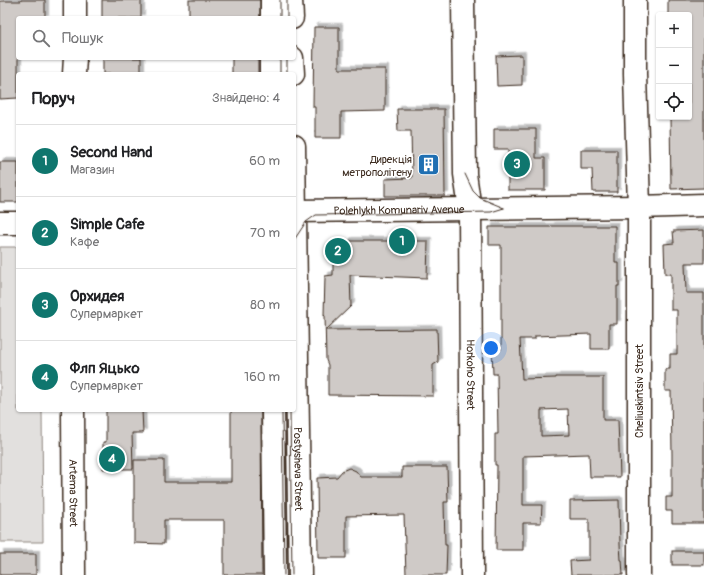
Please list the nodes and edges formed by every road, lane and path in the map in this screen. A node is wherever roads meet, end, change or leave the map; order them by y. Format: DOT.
graph roads {
  1 [pos="75,0"];
  2 [pos="272,0"];
  3 [pos="291,0"];
  4 [pos="463,0"];
  5 [pos="635,0"];
  6 [pos="75,16"];
  7 [pos="272,16"];
  8 [pos="292,16"];
  9 [pos="75,60"];
  10 [pos="271,60"];
  11 [pos="292,60"];
  12 [pos="74,72"];
  13 [pos="271,72"];
  14 [pos="293,72"];
  15 [pos="704,205"];
  16 [pos="639,207"];
  17 [pos="470,209"];
  18 [pos="296,211"];
  19 [pos="0,223"];
  20 [pos="16,223"];
  21 [pos="296,284"];
  22 [pos="73,412"];
  23 [pos="273,412"];
  24 [pos="74,575"];
  25 [pos="275,575"];
  26 [pos="300,575"];
  27 [pos="472,575"];
  28 [pos="639,575"];
  1 -- 6 [label="street"];
  2 -- 7 [label="street"];
  3 -- 8 [label="street"];
  4 -- 17 [label="street, Horkoho Street"];
  5 -- 16 [label="street, Cheliuskintsiv Street"];
  9 -- 12 [label="street"];
  10 -- 13 [label="street"];
  11 -- 14 [label="street"];
  15 -- 16 [label="street"];
  16 -- 17 [label="street, Polehlykh Komunariv Avenue"];
  16 -- 28 [label="street, Cheliuskintsiv Street"];
  17 -- 18 [label="street, Polehlykh Komunariv Avenue"];
  17 -- 27 [label="street, Horkoho Street"];
  19 -- 20 [label="street"];
  21 -- 26 [label="street, Postysheva Street"];
  22 -- 24 [label="street, Artema Street"];
  23 -- 25 [label="street"];
}
